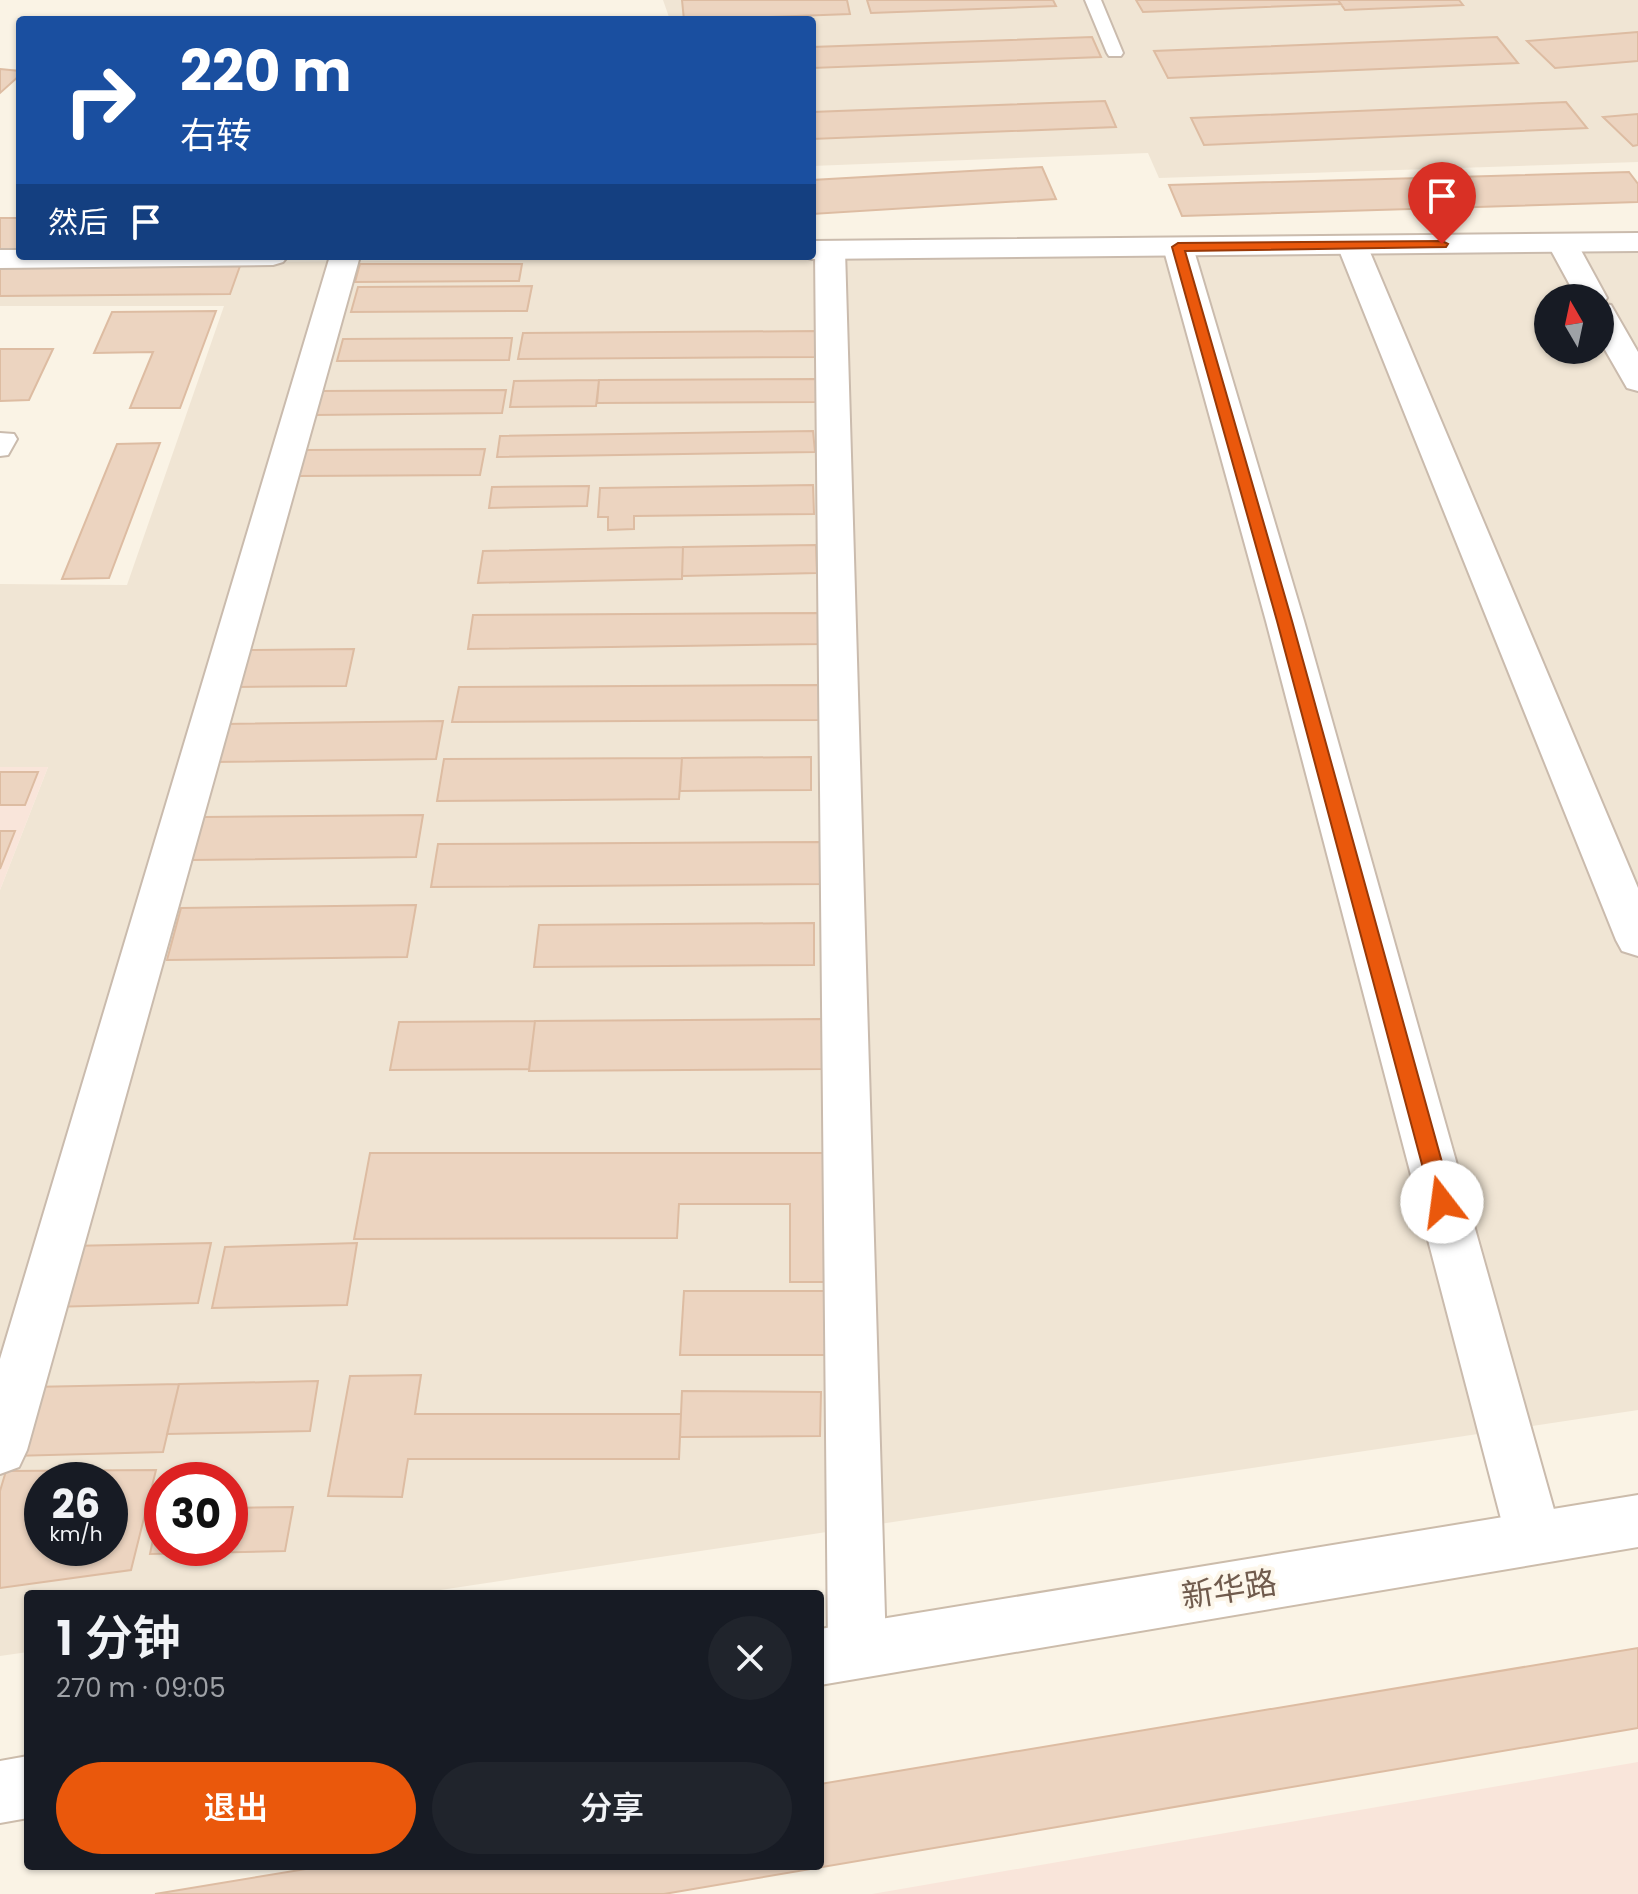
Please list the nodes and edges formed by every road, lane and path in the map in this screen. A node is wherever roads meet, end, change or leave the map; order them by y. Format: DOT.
graph roads {
  1 [pos="1093,0"];
  2 [pos="1115,53"];
  3 [pos="1638,242"];
  4 [pos="1562,243"];
  5 [pos="1352,245"];
  6 [pos="1178,247"];
  7 [pos="821,250"];
  8 [pos="344,260"];
  9 [pos="1584,284"];
  10 [pos="1614,337"];
  11 [pos="1638,381"];
  12 [pos="0,439"];
  13 [pos="0,450"];
  14 [pos="1638,940"];
  15 [pos="0,1450"];
  16 [pos="1638,1521"];
  17 [pos="1534,1538"];
  18 [pos="839,1654"];
  19 [pos="24,1788"];
  20 [pos="0,1792"];
  1 -- 2 [label="lane"];
  3 -- 4 [label="street"];
  4 -- 5 [label="street"];
  4 -- 9 [label="street"];
  5 -- 6 [label="street"];
  5 -- 14 [label="street"];
  6 -- 7 [label="street"];
  6 -- 17 [label="street"];
  7 -- 18 [label="street"];
  8 -- 15 [label="street"];
  10 -- 11 [label="street"];
  12 -- 13 [label="lane"];
  16 -- 17 [label="street, 新华路"];
  17 -- 18 [label="street, 新华路"];
  19 -- 20 [label="street"];
}
